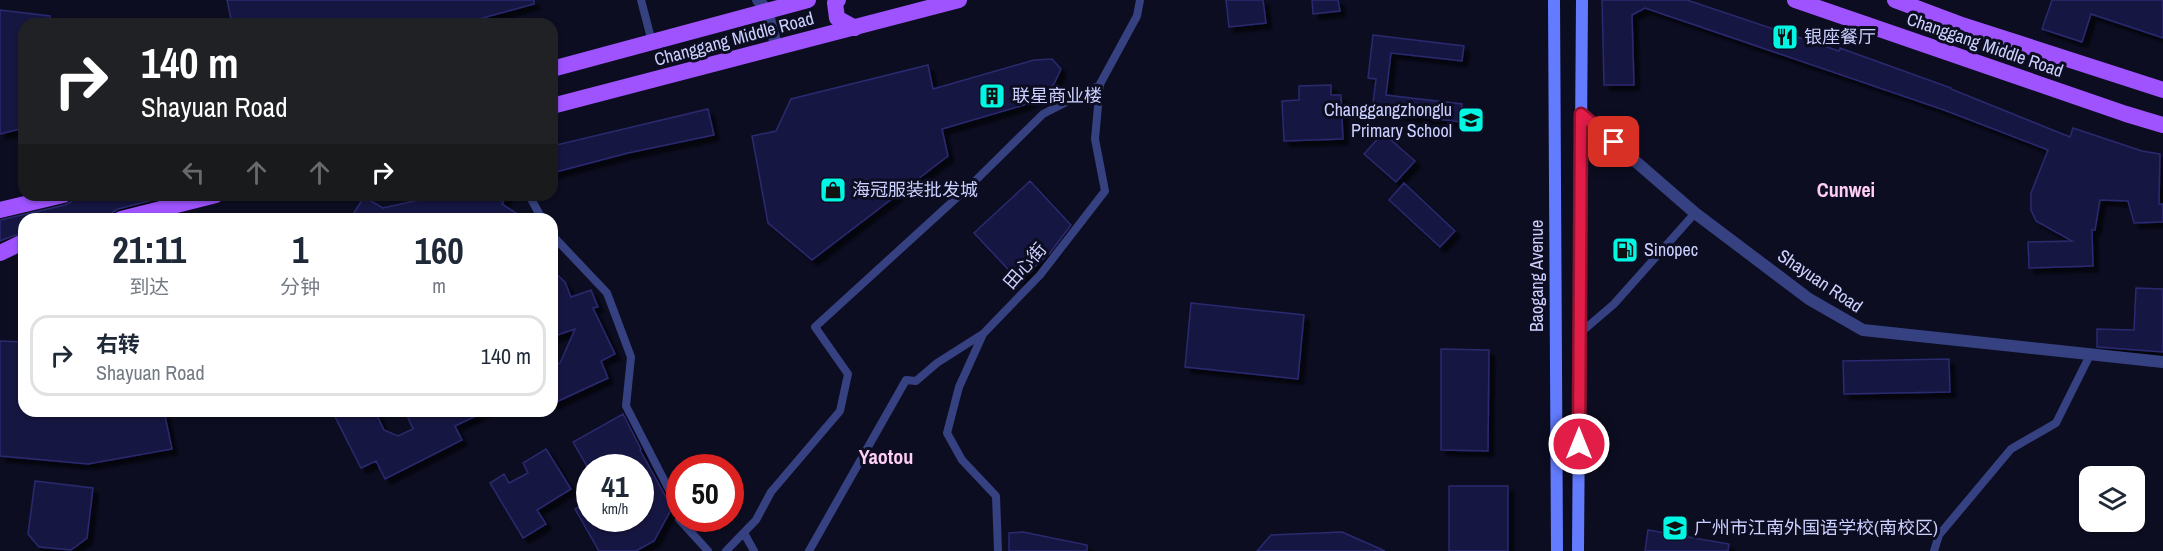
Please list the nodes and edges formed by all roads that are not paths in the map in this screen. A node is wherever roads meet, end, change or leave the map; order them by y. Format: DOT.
graph roads {
  1 [pos="641,0"];
  2 [pos="808,0"];
  3 [pos="838,0"];
  4 [pos="959,0"];
  5 [pos="1140,0"];
  6 [pos="1554,0"];
  7 [pos="1582,0"];
  8 [pos="1795,0"];
  9 [pos="1895,0"];
  10 [pos="762,5"];
  11 [pos="855,28"];
  12 [pos="652,42"];
  13 [pos="777,49"];
  14 [pos="558,67"];
  15 [pos="1100,85"];
  16 [pos="2163,90"];
  17 [pos="558,104"];
  18 [pos="1581,114"];
  19 [pos="2163,125"];
  20 [pos="38,201"];
  21 [pos="192,201"];
  22 [pos="1,210"];
  23 [pos="145,213"];
  24 [pos="1695,213"];
  25 [pos="558,242"];
  26 [pos="18,244"];
  27 [pos="18,245"];
  28 [pos="0,248"];
  29 [pos="0,253"];
  30 [pos="983,334"];
  31 [pos="1579,334"];
  32 [pos="2090,355"];
  33 [pos="2163,362"];
  34 [pos="666,484"];
  35 [pos="691,532"];
  36 [pos="744,533"];
  37 [pos="708,551"];
  38 [pos="726,551"];
  39 [pos="754,551"];
  40 [pos="809,551"];
  41 [pos="998,551"];
  42 [pos="1557,551"];
  43 [pos="1578,551"];
  44 [pos="1934,551"];
  1 -- 12 [label="lane"];
  2 -- 10 [label="main road, Changgang Middle Road"];
  3 -- 11 [label="main road"];
  4 -- 11 [label="main road, Changgang Middle Road"];
  5 -- 15 [label="lane, 田心街"];
  6 -- 42 [label="main road, Baogang Avenue"];
  7 -- 18 [label="main road"];
  8 -- 19 [label="main road, Changgang Middle Road"];
  9 -- 16 [label="main road, Changgang Middle Road"];
  10 -- 12 [label="main road, Changgang Middle Road"];
  10 -- 13 [label="street"];
  11 -- 13 [label="main road, Changgang Middle Road"];
  12 -- 14 [label="main road, Changgang Middle Road"];
  13 -- 17 [label="main road, Changgang Middle Road"];
  15 -- 30 [label="lane, 田心街"];
  15 -- 36 [label="lane"];
  18 -- 24 [label="street, Shayuan Road"];
  18 -- 31 [label="main road"];
  20 -- 22 [label="main road"];
  21 -- 23 [label="main road"];
  24 -- 31 [label="lane"];
  24 -- 32 [label="street, Shayuan Road"];
  25 -- 34 [label="lane"];
  26 -- 28 [label="main road"];
  27 -- 29 [label="main road"];
  30 -- 40 [label="lane"];
  30 -- 41 [label="lane, 田心街"];
  31 -- 43 [label="main road"];
  32 -- 33 [label="street, Shayuan Road"];
  32 -- 44 [label="lane"];
  35 -- 37 [label="lane"];
  36 -- 38 [label="lane"];
  36 -- 39 [label="lane"];
}
